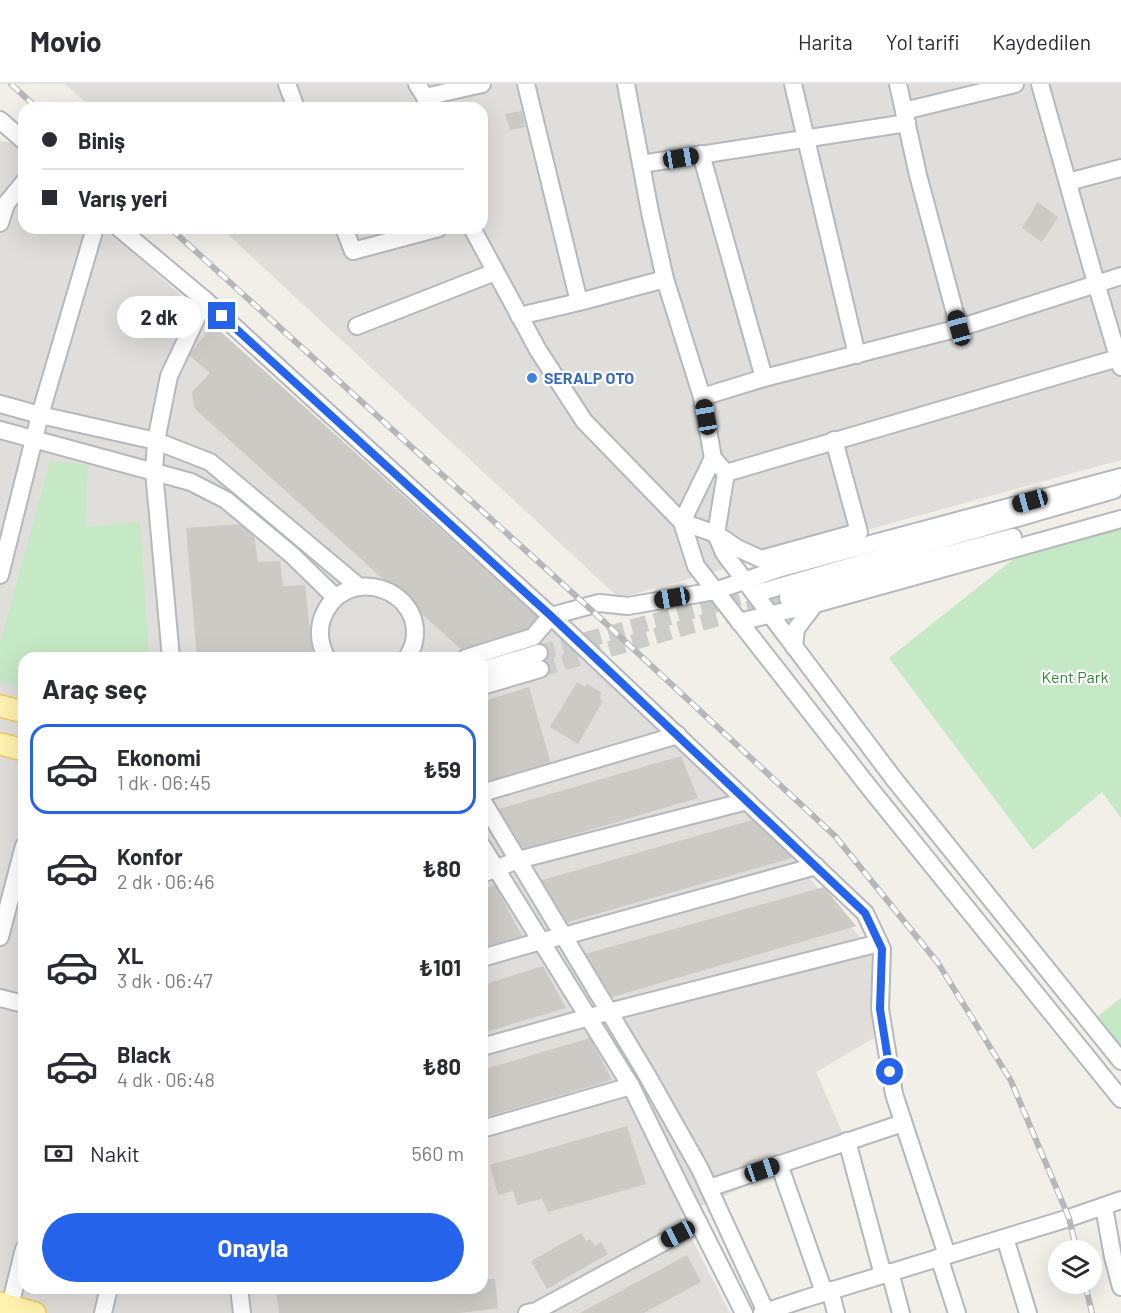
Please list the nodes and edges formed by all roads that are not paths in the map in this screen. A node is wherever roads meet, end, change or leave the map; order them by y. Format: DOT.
graph roads {
  1 [pos="287,84"];
  2 [pos="482,84"];
  3 [pos="525,84"];
  4 [pos="626,84"];
  5 [pos="793,84"];
  6 [pos="898,84"];
  7 [pos="1015,84"];
  8 [pos="1040,84"];
  9 [pos="424,96"];
  10 [pos="294,102"];
  11 [pos="905,117"];
  12 [pos="0,120"];
  13 [pos="18,136"];
  14 [pos="805,139"];
  15 [pos="701,154"];
  16 [pos="641,164"];
  17 [pos="1121,168"];
  18 [pos="1068,183"];
  19 [pos="18,189"];
  20 [pos="0,223"];
  21 [pos="93,234"];
  22 [pos="125,234"];
  23 [pos="347,234"];
  24 [pos="417,234"];
  25 [pos="475,234"];
  26 [pos="495,272"];
  27 [pos="1121,276"];
  28 [pos="665,279"];
  29 [pos="1096,284"];
  30 [pos="205,300"];
  31 [pos="579,302"];
  32 [pos="519,316"];
  33 [pos="357,326"];
  34 [pos="959,328"];
  35 [pos="857,355"];
  36 [pos="1120,364"];
  37 [pos="764,378"];
  38 [pos="702,397"];
  39 [pos="0,404"];
  40 [pos="40,416"];
  41 [pos="0,430"];
  42 [pos="34,439"];
  43 [pos="834,440"];
  44 [pos="156,441"];
  45 [pos="712,458"];
  46 [pos="154,471"];
  47 [pos="726,472"];
  48 [pos="1121,477"];
  49 [pos="1121,488"];
  50 [pos="1121,508"];
  51 [pos="1121,519"];
  52 [pos="682,522"];
  53 [pos="716,534"];
  54 [pos="0,575"];
  55 [pos="744,580"];
  56 [pos="357,586"];
  57 [pos="715,591"];
  58 [pos="761,592"];
  59 [pos="335,597"];
  60 [pos="788,598"];
  61 [pos="815,604"];
  62 [pos="770,615"];
  63 [pos="551,616"];
  64 [pos="739,622"];
  65 [pos="794,647"];
  66 [pos="170,652"];
  67 [pos="325,652"];
  68 [pos="410,652"];
  69 [pos="485,652"];
  70 [pos="488,669"];
  71 [pos="488,683"];
  72 [pos="0,706"];
  73 [pos="18,710"];
  74 [pos="678,735"];
  75 [pos="0,744"];
  76 [pos="18,748"];
  77 [pos="488,791"];
  78 [pos="747,801"];
  79 [pos="488,810"];
  80 [pos="518,861"];
  81 [pos="816,866"];
  82 [pos="18,869"];
  83 [pos="489,872"];
  84 [pos="564,936"];
  85 [pos="0,938"];
  86 [pos="541,941"];
  87 [pos="879,943"];
  88 [pos="488,956"];
  89 [pos="0,998"];
  90 [pos="18,1002"];
  91 [pos="610,1013"];
  92 [pos="589,1017"];
  93 [pos="488,1045"];
  94 [pos="1121,1061"];
  95 [pos="632,1086"];
  96 [pos="1121,1099"];
  97 [pos="903,1123"];
  98 [pos="488,1127"];
  99 [pos="847,1141"];
  100 [pos="779,1164"];
  101 [pos="709,1188"];
  102 [pos="1121,1200"];
  103 [pos="1104,1207"];
  104 [pos="699,1224"];
  105 [pos="1005,1238"];
  106 [pos="943,1256"];
  107 [pos="18,1266"];
  108 [pos="886,1273"];
  109 [pos="1121,1287"];
  110 [pos="827,1291"];
  111 [pos="107,1294"];
  112 [pos="240,1294"];
  113 [pos="5,1304"];
  114 [pos="785,1309"];
  115 [pos="764,1312"];
  116 [pos="35,1313"];
  117 [pos="102,1313"];
  118 [pos="242,1313"];
  119 [pos="527,1313"];
  120 [pos="744,1313"];
  121 [pos="836,1313"];
  122 [pos="901,1313"];
  123 [pos="957,1313"];
  124 [pos="1028,1313"];
  1 -- 10 [label="street"];
  2 -- 9 [label="street"];
  3 -- 31 [label="street"];
  4 -- 16 [label="street"];
  5 -- 14 [label="street"];
  6 -- 11 [label="street"];
  7 -- 11 [label="street"];
  8 -- 18 [label="street"];
  11 -- 14 [label="street"];
  11 -- 34 [label="street"];
  12 -- 13 [label="street"];
  14 -- 15 [label="street"];
  14 -- 35 [label="street"];
  15 -- 16 [label="street"];
  15 -- 37 [label="street"];
  16 -- 28 [label="street"];
  17 -- 18 [label="street"];
  18 -- 29 [label="street"];
  19 -- 20 [label="street"];
  21 -- 40 [label="street"];
  22 -- 30 [label="street"];
  23 -- 24 [label="street"];
  25 -- 26 [label="street"];
  26 -- 32 [label="street"];
  26 -- 33 [label="street"];
  27 -- 29 [label="street"];
  28 -- 31 [label="street"];
  28 -- 38 [label="street"];
  29 -- 34 [label="street"];
  29 -- 36 [label="street"];
  30 -- 44 [label="street"];
  30 -- 63 [label="street"];
  31 -- 32 [label="street"];
  32 -- 52 [label="street"];
  34 -- 35 [label="street"];
  35 -- 37 [label="street"];
  36 -- 43 [label="street"];
  37 -- 38 [label="street"];
  38 -- 45 [label="street"];
  39 -- 40 [label="street"];
  40 -- 42 [label="street"];
  40 -- 44 [label="street"];
  41 -- 42 [label="street"];
  42 -- 46 [label="street"];
  42 -- 54 [label="street"];
  43 -- 47 [label="street"];
  43 -- 53 [label="street"];
  44 -- 46 [label="street"];
  44 -- 56 [label="street"];
  45 -- 47 [label="street"];
  45 -- 52 [label="street"];
  46 -- 59 [label="street"];
  46 -- 66 [label="street"];
  47 -- 53 [label="street"];
  48 -- 55 [label="street"];
  49 -- 58 [label="street"];
  50 -- 60 [label="street"];
  51 -- 61 [label="street"];
  52 -- 53 [label="street"];
  52 -- 57 [label="street"];
  53 -- 55 [label="street"];
  55 -- 57 [label="street"];
  55 -- 62 [label="street"];
  56 -- 59 [label="street"];
  56 -- 68 [label="street"];
  57 -- 63 [label="street"];
  57 -- 64 [label="street"];
  59 -- 67 [label="street"];
  61 -- 62 [label="street"];
  61 -- 65 [label="street"];
  62 -- 64 [label="street"];
  62 -- 65 [label="street"];
  63 -- 69 [label="street"];
  63 -- 74 [label="street"];
  64 -- 96 [label="street"];
  65 -- 94 [label="street"];
  70 -- 71 [label="street"];
  72 -- 73 [label="main road"];
  74 -- 77 [label="street"];
  74 -- 78 [label="street"];
  75 -- 76 [label="main road"];
  78 -- 80 [label="street"];
  78 -- 81 [label="street"];
  79 -- 80 [label="street"];
  80 -- 83 [label="street"];
  80 -- 84 [label="street"];
  81 -- 84 [label="street"];
  81 -- 87 [label="street"];
  82 -- 85 [label="street"];
  83 -- 86 [label="street"];
  84 -- 86 [label="street"];
  84 -- 91 [label="street"];
  86 -- 88 [label="street"];
  86 -- 92 [label="street"];
  87 -- 91 [label="street"];
  87 -- 97 [label="street"];
  89 -- 90 [label="street"];
  91 -- 92 [label="street"];
  91 -- 101 [label="street"];
  92 -- 93 [label="street"];
  92 -- 95 [label="street"];
  95 -- 98 [label="street"];
  95 -- 104 [label="street"];
  97 -- 99 [label="street"];
  97 -- 106 [label="street"];
  99 -- 100 [label="street"];
  99 -- 108 [label="street"];
  100 -- 101 [label="street"];
  100 -- 110 [label="street"];
  101 -- 115 [label="street"];
  102 -- 103 [label="street"];
  103 -- 105 [label="street"];
  103 -- 109 [label="street"];
  104 -- 119 [label="street"];
  104 -- 120 [label="street"];
  105 -- 106 [label="street"];
  105 -- 124 [label="street"];
  106 -- 108 [label="street"];
  106 -- 123 [label="street"];
  107 -- 113 [label="street"];
  108 -- 110 [label="street"];
  108 -- 122 [label="street"];
  110 -- 114 [label="street"];
  110 -- 121 [label="street"];
  111 -- 117 [label="street"];
  112 -- 118 [label="street"];
  113 -- 116 [label="main road"];
  114 -- 115 [label="street"];
}
